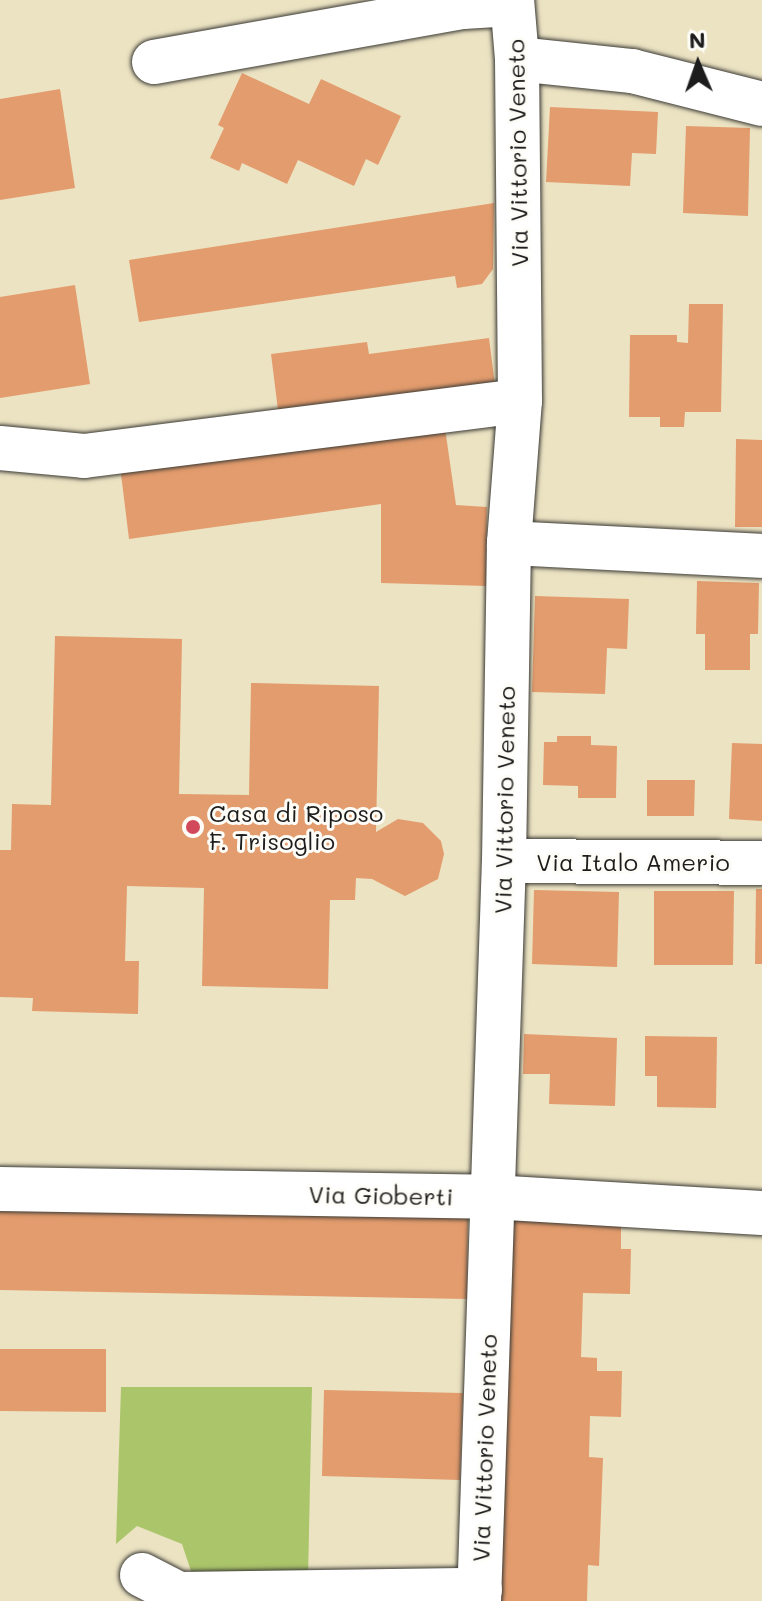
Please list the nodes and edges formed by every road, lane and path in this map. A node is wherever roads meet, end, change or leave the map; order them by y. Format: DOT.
graph roads {
  1 [pos="512,2"];
  2 [pos="517,59"];
  3 [pos="154,62"];
  4 [pos="762,104"];
  5 [pos="520,401"];
  6 [pos="0,448"];
  7 [pos="509,543"];
  8 [pos="762,556"];
  9 [pos="504,861"];
  10 [pos="762,863"];
  11 [pos="0,1189"];
  12 [pos="491,1197"];
  13 [pos="762,1213"];
  14 [pos="142,1575"];
  15 [pos="479,1595"];
  1 -- 2 [label="street, Via Vittorio Veneto"];
  1 -- 3 [label="street"];
  2 -- 4 [label="street"];
  2 -- 5 [label="street, Via Vittorio Veneto"];
  5 -- 6 [label="street"];
  5 -- 7 [label="street, Via Vittorio Veneto"];
  7 -- 8 [label="street"];
  7 -- 9 [label="street, Via Vittorio Veneto"];
  9 -- 10 [label="street, Via Italo Amerio"];
  9 -- 12 [label="street, Via Vittorio Veneto"];
  11 -- 12 [label="street, Via Gioberti"];
  12 -- 13 [label="street, Via Gioberti"];
  12 -- 15 [label="street, Via Vittorio Veneto"];
  14 -- 15 [label="street"];
}
